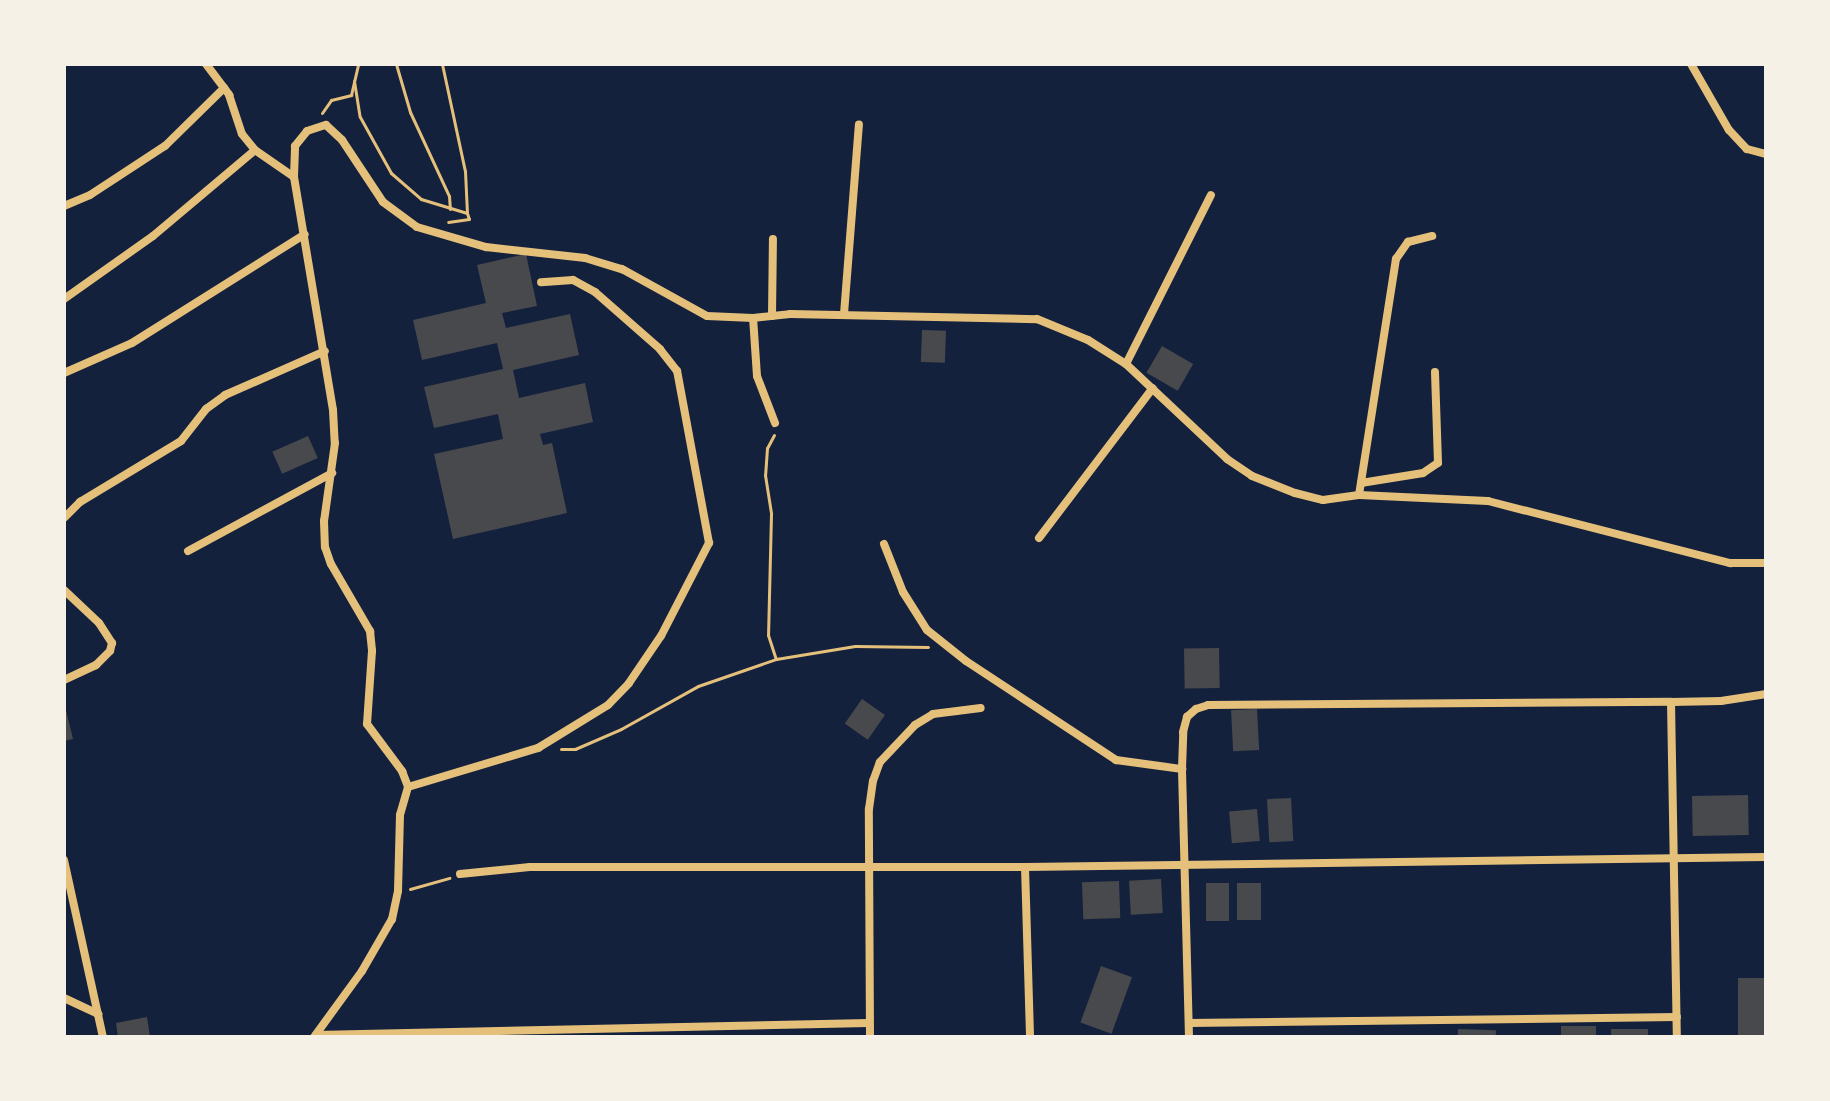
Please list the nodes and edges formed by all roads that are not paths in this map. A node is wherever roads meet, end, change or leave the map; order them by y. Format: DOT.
graph roads {
  1 [pos="206,64"];
  2 [pos="1691,64"];
  3 [pos="224,88"];
  4 [pos="859,125"];
  5 [pos="255,150"];
  6 [pos="1766,154"];
  7 [pos="294,177"];
  8 [pos="1211,195"];
  9 [pos="64,206"];
  10 [pos="305,234"];
  11 [pos="1432,236"];
  12 [pos="773,239"];
  13 [pos="541,282"];
  14 [pos="64,299"];
  15 [pos="844,314"];
  16 [pos="772,316"];
  17 [pos="753,318"];
  18 [pos="325,351"];
  19 [pos="1126,364"];
  20 [pos="1435,372"];
  21 [pos="64,373"];
  22 [pos="1153,388"];
  23 [pos="775,423"];
  24 [pos="332,473"];
  25 [pos="1361,483"];
  26 [pos="1359,495"];
  27 [pos="64,518"];
  28 [pos="1039,538"];
  29 [pos="884,544"];
  30 [pos="188,551"];
  31 [pos="1766,563"];
  32 [pos="64,590"];
  33 [pos="64,680"];
  34 [pos="1766,694"];
  35 [pos="1671,702"];
  36 [pos="981,708"];
  37 [pos="1182,769"];
  38 [pos="408,787"];
  39 [pos="1674,857"];
  40 [pos="1766,857"];
  41 [pos="64,860"];
  42 [pos="1184,864"];
  43 [pos="869,867"];
  44 [pos="1025,867"];
  45 [pos="460,874"];
  46 [pos="64,998"];
  47 [pos="99,1014"];
  48 [pos="1677,1017"];
  49 [pos="869,1023"];
  50 [pos="1189,1023"];
  51 [pos="315,1036"];
  52 [pos="103,1037"];
  53 [pos="870,1037"];
  54 [pos="1030,1037"];
  55 [pos="1189,1037"];
  56 [pos="1677,1037"];
  1 -- 3 [label="street"];
  2 -- 6 [label="street"];
  3 -- 5 [label="street"];
  3 -- 9 [label="street"];
  4 -- 15 [label="street"];
  5 -- 7 [label="street"];
  5 -- 14 [label="street"];
  7 -- 10 [label="street"];
  7 -- 17 [label="street"];
  8 -- 19 [label="street"];
  10 -- 18 [label="street"];
  10 -- 21 [label="street"];
  11 -- 25 [label="street"];
  12 -- 16 [label="street"];
  13 -- 38 [label="street"];
  15 -- 16 [label="street"];
  15 -- 19 [label="street"];
  16 -- 17 [label="street"];
  17 -- 23 [label="street"];
  18 -- 24 [label="street"];
  18 -- 27 [label="street"];
  19 -- 22 [label="street"];
  20 -- 25 [label="street"];
  22 -- 26 [label="street"];
  22 -- 28 [label="street"];
  24 -- 30 [label="street"];
  24 -- 38 [label="street"];
  25 -- 26 [label="street"];
  26 -- 31 [label="street"];
  29 -- 37 [label="street"];
  32 -- 33 [label="street"];
  34 -- 35 [label="street"];
  35 -- 37 [label="street"];
  35 -- 39 [label="street"];
  36 -- 43 [label="street"];
  37 -- 42 [label="street"];
  38 -- 51 [label="street"];
  39 -- 40 [label="street"];
  39 -- 42 [label="street"];
  39 -- 48 [label="street"];
  41 -- 47 [label="street"];
  42 -- 44 [label="street"];
  42 -- 50 [label="street"];
  43 -- 44 [label="street"];
  43 -- 45 [label="street"];
  43 -- 49 [label="street"];
  44 -- 54 [label="street"];
  46 -- 47 [label="street"];
  47 -- 52 [label="street"];
  48 -- 50 [label="street"];
  48 -- 56 [label="street"];
  49 -- 51 [label="street"];
  49 -- 53 [label="street"];
  50 -- 55 [label="street"];
}
